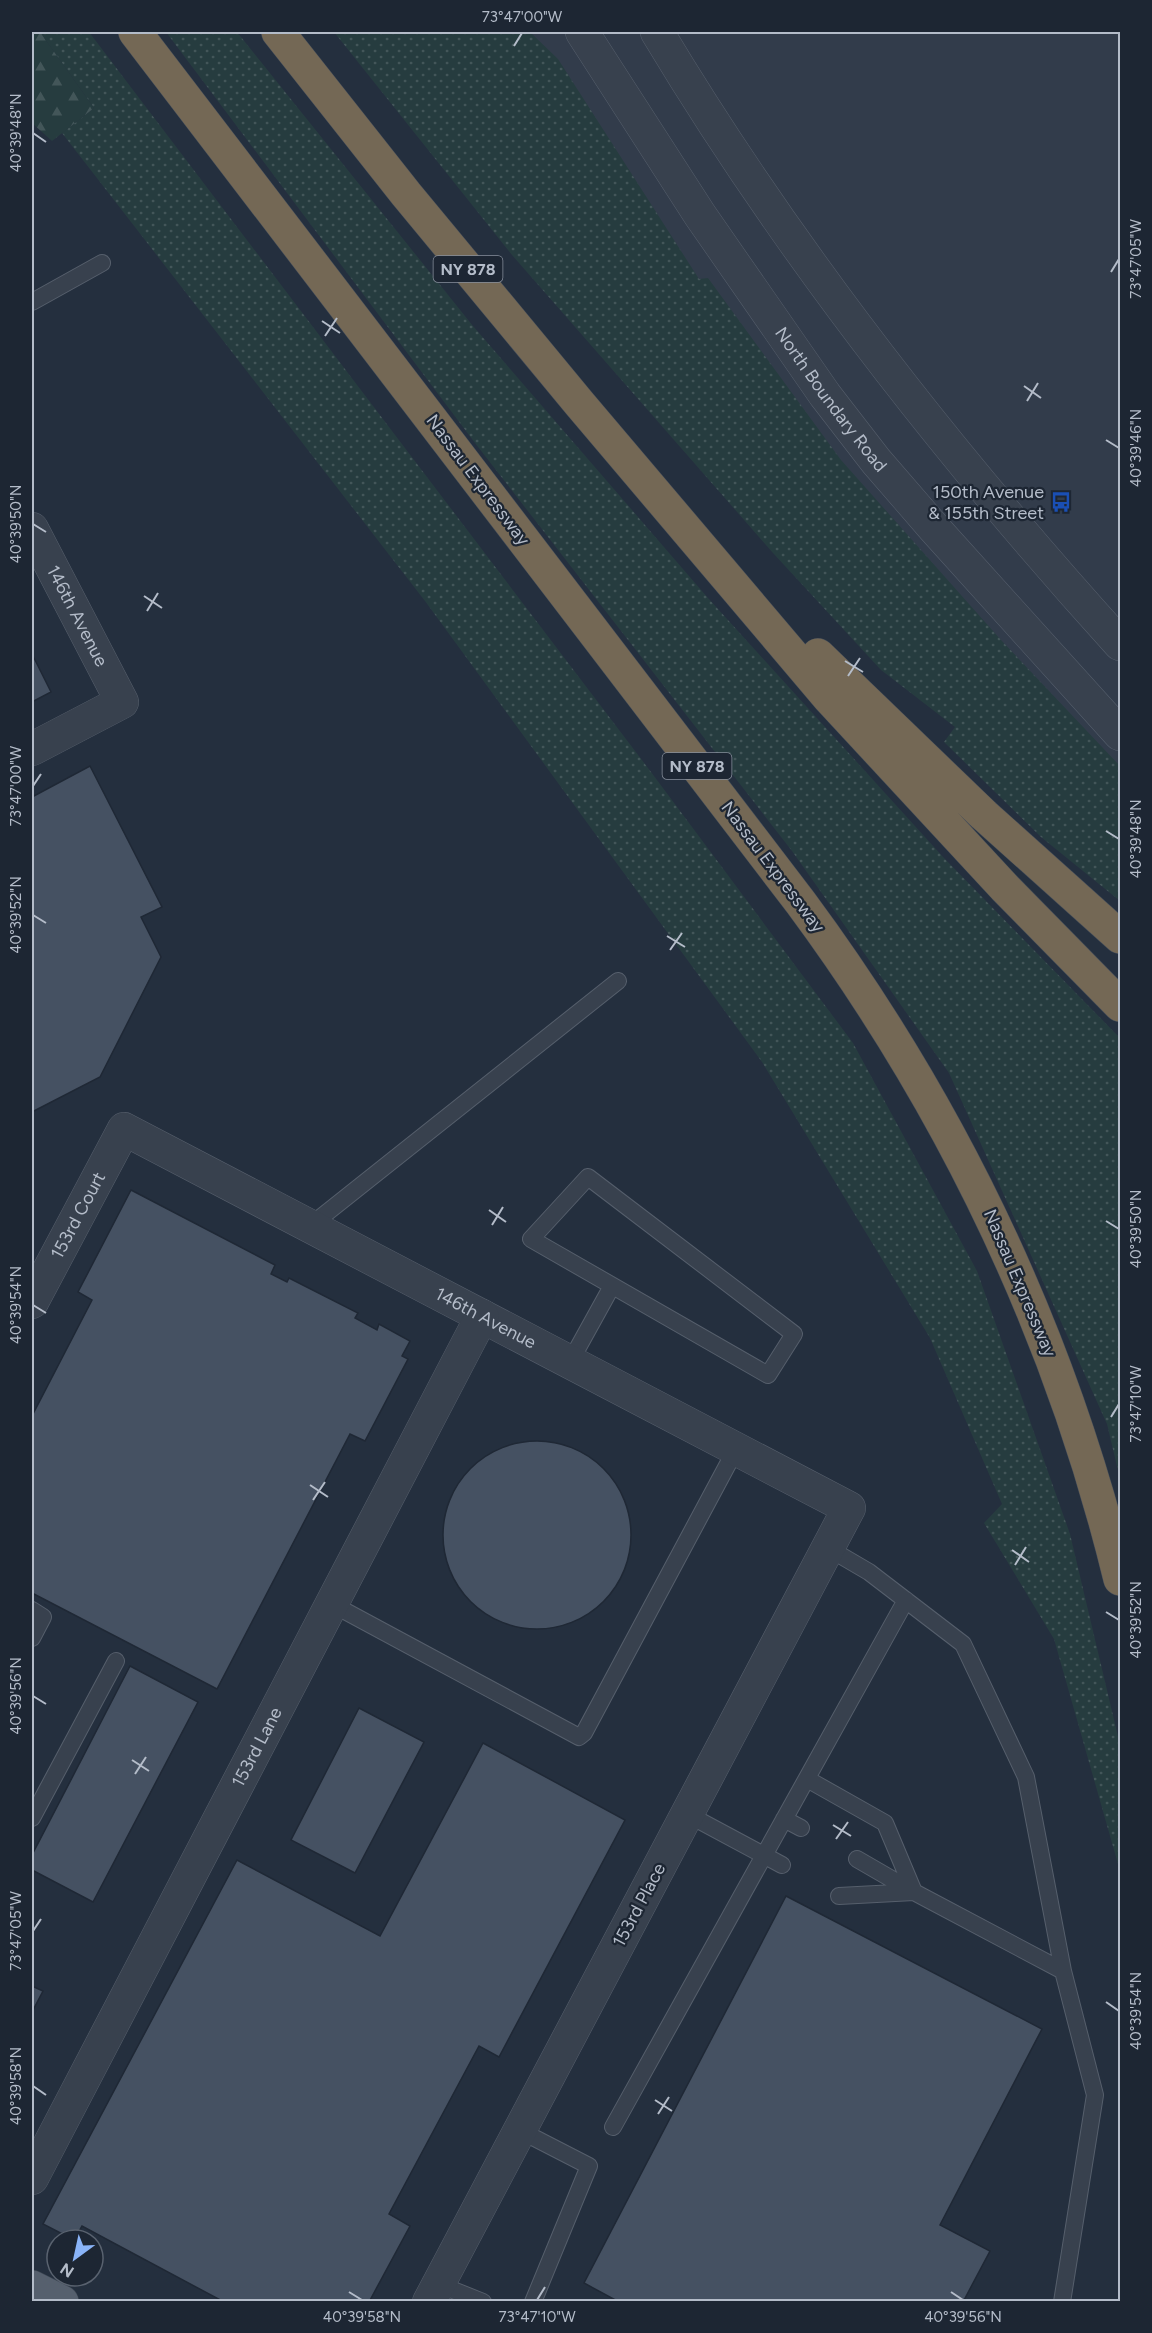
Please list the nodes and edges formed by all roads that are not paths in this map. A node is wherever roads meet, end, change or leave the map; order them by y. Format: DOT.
graph roads {
  1 [pos="135,32"];
  2 [pos="278,32"];
  3 [pos="582,32"];
  4 [pos="657,32"];
  5 [pos="102,263"];
  6 [pos="32,302"];
  7 [pos="664,501"];
  8 [pos="32,530"];
  9 [pos="1120,644"];
  10 [pos="1120,734"];
  11 [pos="32,749"];
  12 [pos="1120,937"];
  13 [pos="618,981"];
  14 [pos="1120,1005"];
  15 [pos="124,1129"];
  16 [pos="310,1226"];
  17 [pos="612,1286"];
  18 [pos="32,1302"];
  19 [pos="482,1316"];
  20 [pos="570,1362"];
  21 [pos="736,1449"];
  22 [pos="849,1508"];
  23 [pos="828,1548"];
  24 [pos="1120,1579"];
  25 [pos="906,1600"];
  26 [pos="332,1604"];
  27 [pos="32,1610"];
  28 [pos="32,1638"];
  29 [pos="116,1661"];
  30 [pos="807,1779"];
  31 [pos="687,1814"];
  32 [pos="32,1818"];
  33 [pos="784,1819"];
  34 [pos="801,1828"];
  35 [pos="764,1855"];
  36 [pos="857,1859"];
  37 [pos="782,1865"];
  38 [pos="914,1892"];
  39 [pos="839,1896"];
  40 [pos="1063,1971"];
  41 [pos="613,2127"];
  42 [pos="519,2130"];
  43 [pos="32,2178"];
  44 [pos="32,2287"];
  45 [pos="433,2293"];
  46 [pos="62,2301"];
  47 [pos="483,2301"];
  48 [pos="533,2301"];
  49 [pos="1062,2301"];
  1 -- 24 [label="highway, Nassau Expressway / NY 878"];
  2 -- 7 [label="highway, NY 878"];
  3 -- 10 [label="street, North Boundary Road"];
  4 -- 9 [label="street"];
  5 -- 6 [label="lane"];
  7 -- 12 [label="highway"];
  7 -- 14 [label="highway, NY 878"];
  8 -- 11 [label="street, 146th Avenue"];
  13 -- 16 [label="lane"];
  15 -- 16 [label="street, 146th Avenue"];
  15 -- 18 [label="street, 153rd Court"];
  16 -- 19 [label="street, 146th Avenue"];
  17 -- 17 [label="lane"];
  17 -- 20 [label="lane"];
  19 -- 20 [label="street, 146th Avenue"];
  19 -- 26 [label="street, 153rd Lane"];
  20 -- 21 [label="street, 146th Avenue"];
  21 -- 22 [label="street, 146th Avenue"];
  21 -- 26 [label="lane"];
  22 -- 23 [label="street, 153rd Place"];
  23 -- 25 [label="lane"];
  23 -- 31 [label="street, 153rd Place"];
  25 -- 30 [label="lane"];
  25 -- 40 [label="lane"];
  26 -- 43 [label="street, 153rd Lane"];
  27 -- 28 [label="lane"];
  29 -- 32 [label="lane"];
  30 -- 33 [label="lane"];
  30 -- 38 [label="lane"];
  31 -- 35 [label="lane"];
  31 -- 42 [label="street, 153rd Place"];
  33 -- 34 [label="lane"];
  33 -- 35 [label="lane"];
  35 -- 37 [label="lane"];
  35 -- 41 [label="lane"];
  36 -- 38 [label="lane"];
  38 -- 39 [label="lane"];
  38 -- 40 [label="lane"];
  40 -- 49 [label="lane"];
  42 -- 45 [label="street, 153rd Place"];
  42 -- 48 [label="lane"];
  44 -- 46 [label="main road"];
  45 -- 47 [label="lane"];
}
